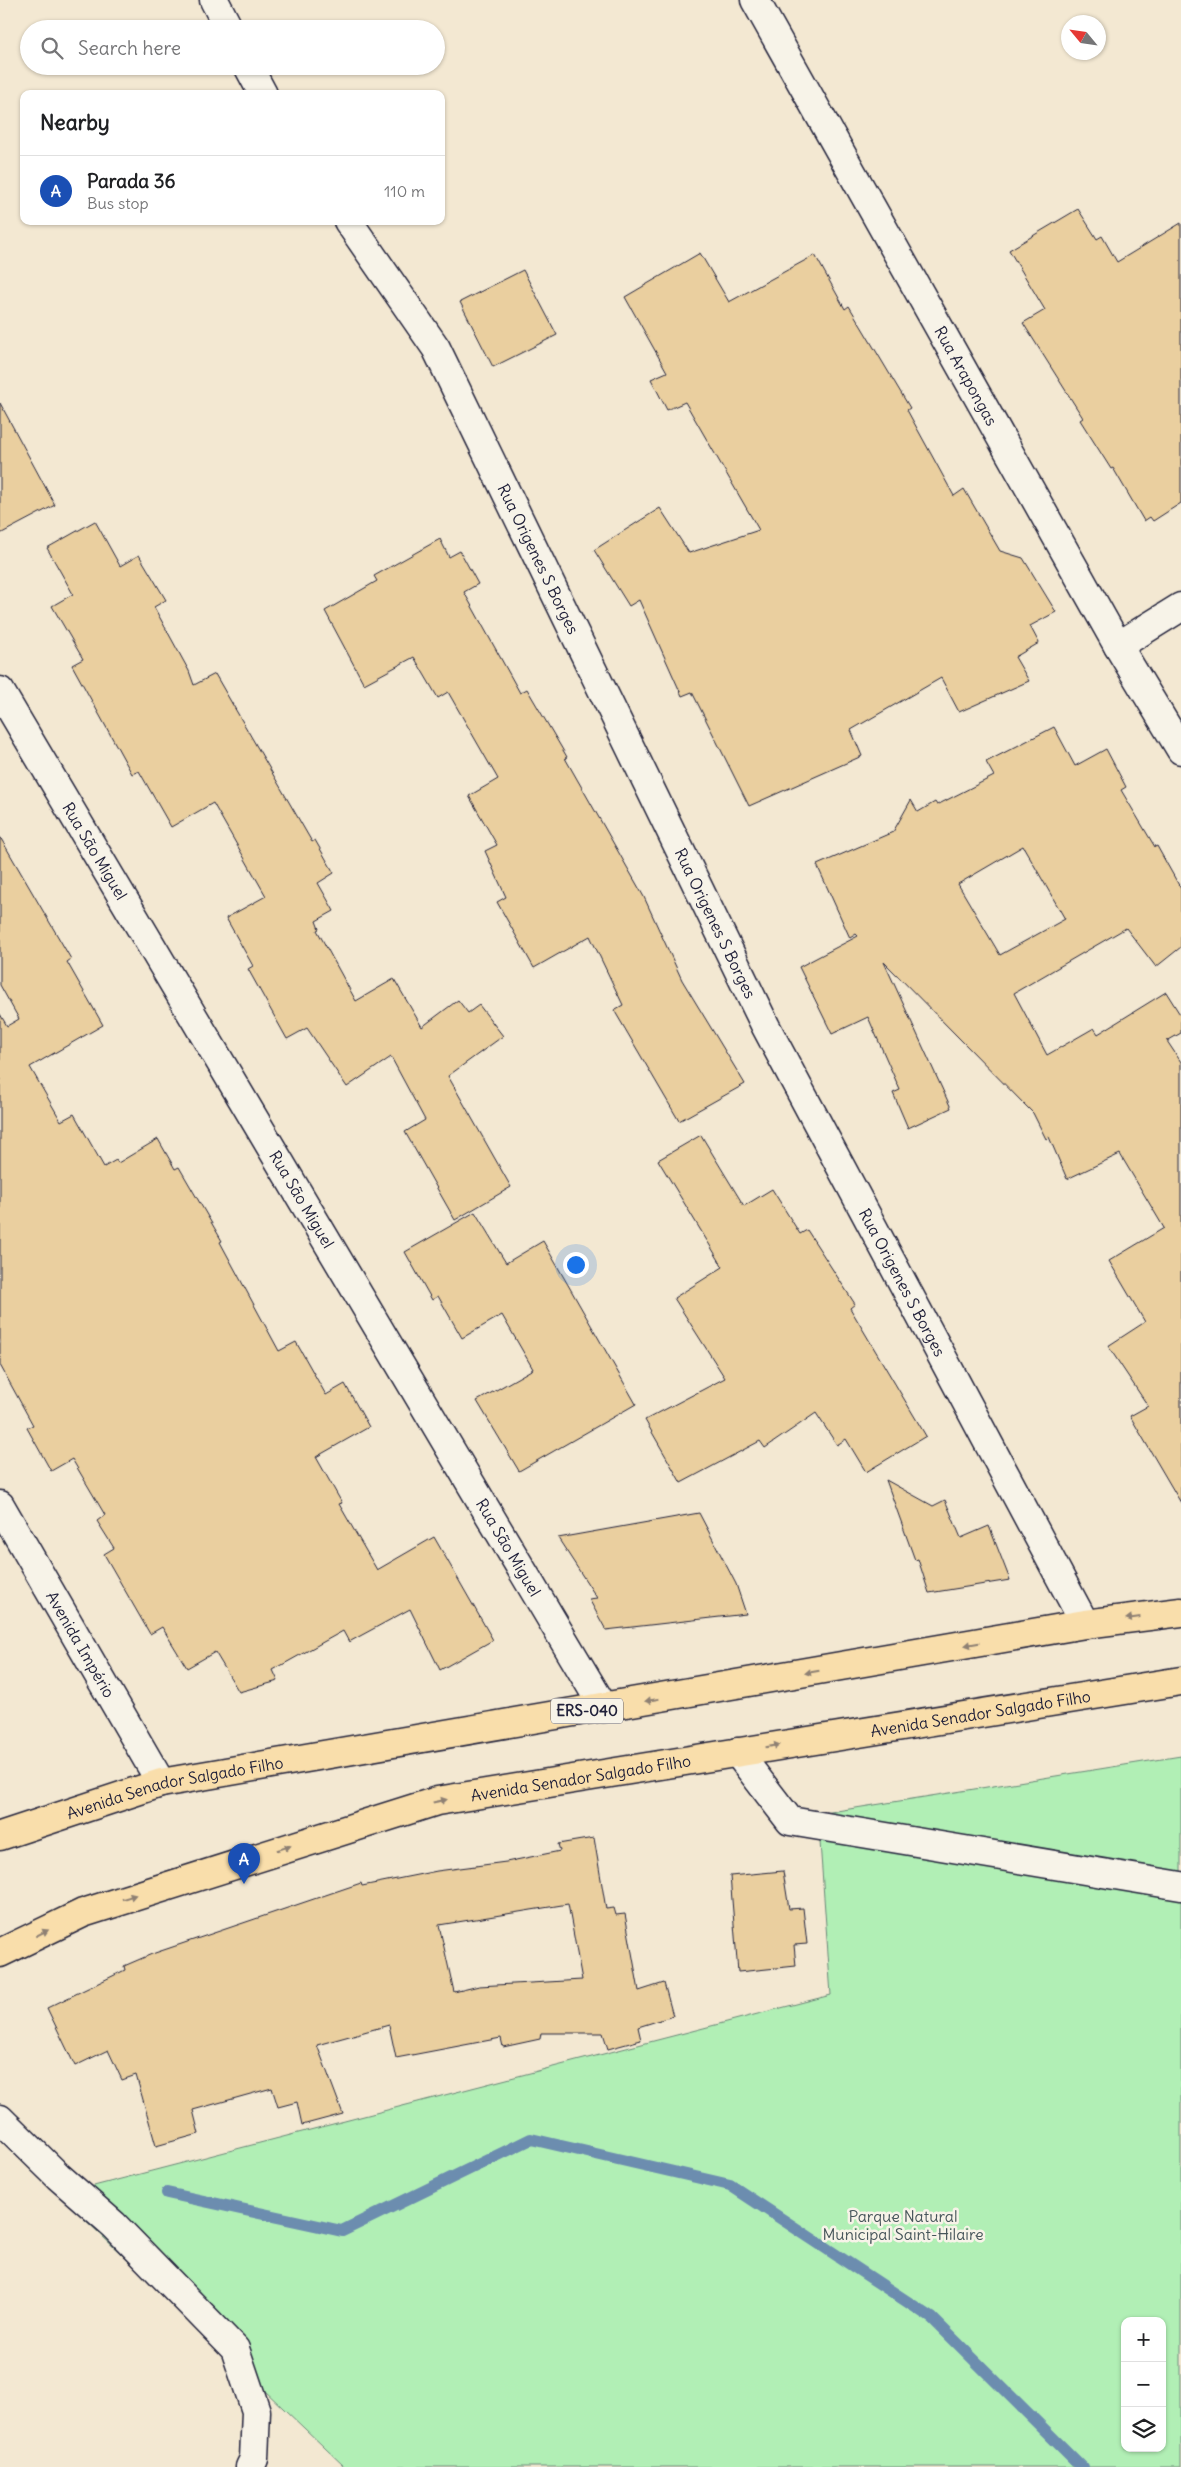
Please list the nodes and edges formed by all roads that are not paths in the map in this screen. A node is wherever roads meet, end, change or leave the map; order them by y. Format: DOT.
graph roads {
  1 [pos="214,0"];
  2 [pos="755,0"];
  3 [pos="224,20"];
  4 [pos="253,75"];
  5 [pos="261,90"];
  6 [pos="351,225"];
  7 [pos="1181,607"];
  8 [pos="1118,646"];
  9 [pos="0,691"];
  10 [pos="1181,750"];
  11 [pos="0,1505"];
  12 [pos="1181,1612"];
  13 [pos="1085,1624"];
  14 [pos="1181,1681"];
  15 [pos="604,1708"];
  16 [pos="738,1752"];
  17 [pos="161,1783"];
  18 [pos="0,1836"];
  19 [pos="1181,1886"];
  20 [pos="0,1953"];
  21 [pos="0,2119"];
  22 [pos="250,2467"];
  1 -- 3 [label="street"];
  2 -- 8 [label="street, Rua Arapongas"];
  4 -- 5 [label="street"];
  6 -- 13 [label="street, Rua Origenes S Borges"];
  7 -- 8 [label="street"];
  8 -- 10 [label="street, Rua Arapongas"];
  9 -- 15 [label="street, Rua São Miguel"];
  11 -- 17 [label="street, Avenida Império"];
  12 -- 13 [label="main road, Avenida Senador Salgado Filho / ERS-040, one-way"];
  13 -- 15 [label="main road, Avenida Senador Salgado Filho / ERS-040, one-way"];
  16 -- 14 [label="main road, Avenida Senador Salgado Filho, one-way"];
  15 -- 17 [label="main road, Avenida Senador Salgado Filho / ERS-040"];
  16 -- 19 [label="street"];
  20 -- 16 [label="main road, Avenida Senador Salgado Filho, one-way"];
  17 -- 18 [label="main road, Avenida Senador Salgado Filho / ERS-040"];
  21 -- 22 [label="street"];
}
